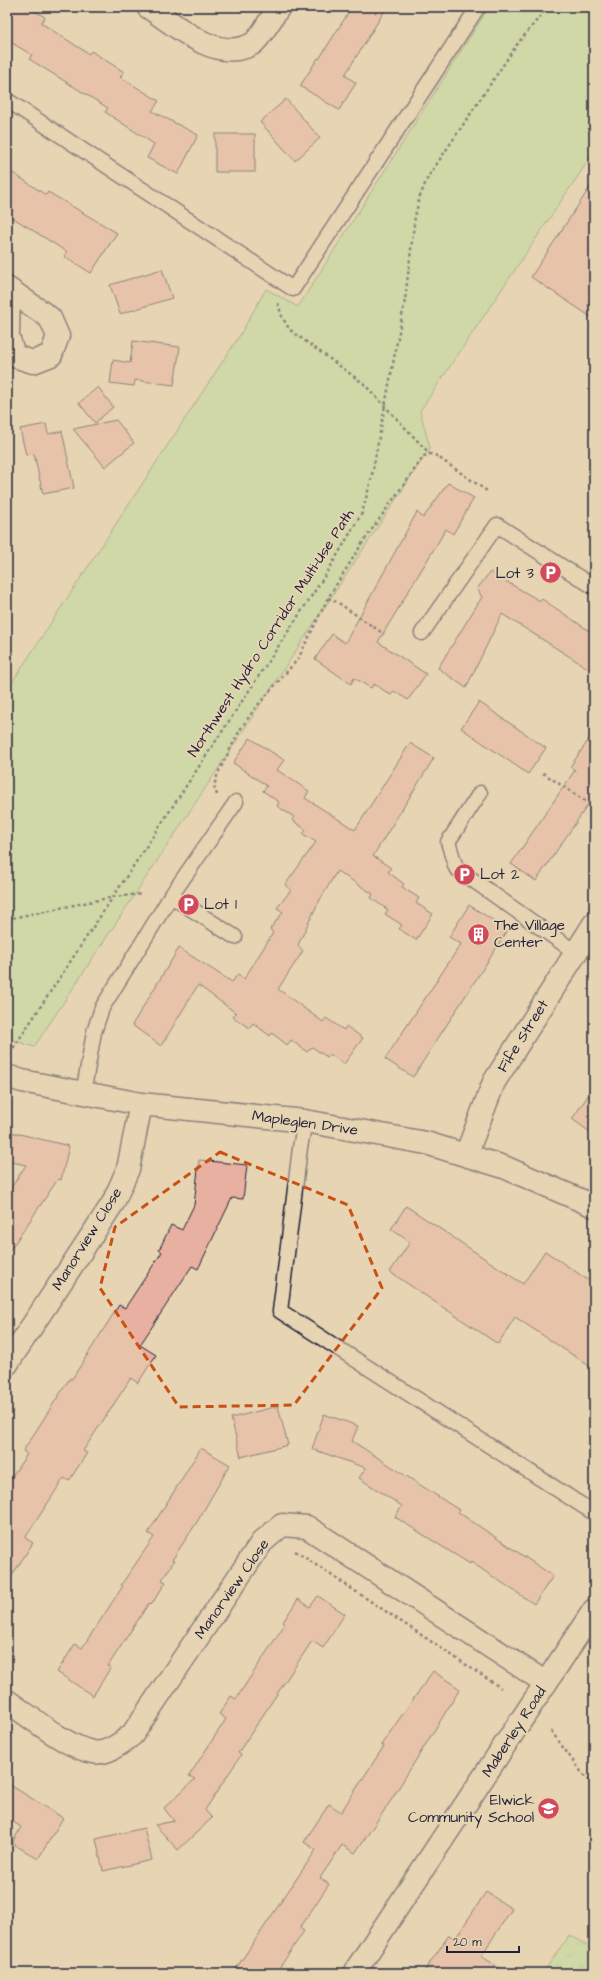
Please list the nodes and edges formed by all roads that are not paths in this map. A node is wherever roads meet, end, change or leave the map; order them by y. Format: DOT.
graph roads {
  1 [pos="148,7"];
  2 [pos="279,7"];
  3 [pos="478,7"];
  4 [pos="7,100"];
  5 [pos="594,587"];
  6 [pos="422,633"];
  7 [pos="480,793"];
  8 [pos="236,802"];
  9 [pos="171,896"];
  10 [pos="594,924"];
  11 [pos="235,936"];
  12 [pos="576,952"];
  13 [pos="7,1076"];
  14 [pos="84,1094"];
  15 [pos="141,1104"];
  16 [pos="305,1121"];
  17 [pos="466,1155"];
  18 [pos="594,1206"];
  19 [pos="7,1364"];
  20 [pos="594,1513"];
  21 [pos="594,1610"];
  22 [pos="546,1683"];
  23 [pos="7,1701"];
  24 [pos="354,1973"];
  1 -- 2 [label="street"];
  3 -- 4 [label="lane"];
  5 -- 6 [label="lane"];
  7 -- 12 [label="lane"];
  8 -- 9 [label="lane"];
  9 -- 11 [label="lane"];
  9 -- 14 [label="lane"];
  10 -- 12 [label="street, Fife Street"];
  12 -- 17 [label="street, Fife Street"];
  13 -- 14 [label="street, Mapleglen Drive"];
  14 -- 15 [label="street, Mapleglen Drive"];
  15 -- 16 [label="street, Mapleglen Drive"];
  15 -- 19 [label="street, Manorview Close"];
  16 -- 17 [label="street, Mapleglen Drive"];
  16 -- 20 [label="lane"];
  17 -- 18 [label="street, Mapleglen Drive"];
  21 -- 22 [label="street, Maberley Road"];
  22 -- 23 [label="street, Manorview Close"];
  22 -- 24 [label="street, Maberley Road"];
}
